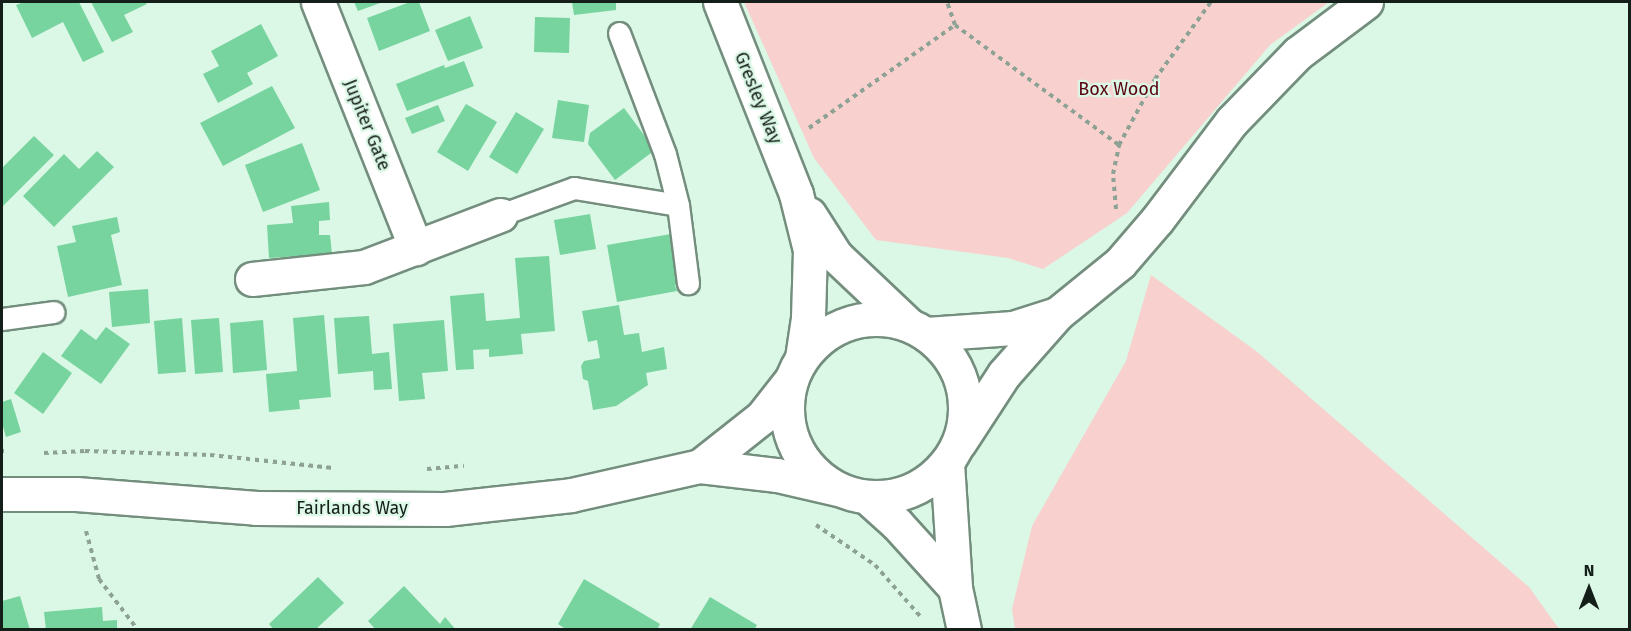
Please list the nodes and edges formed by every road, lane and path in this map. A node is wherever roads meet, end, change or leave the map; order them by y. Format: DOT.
graph roads {
  1 [pos="318,2"];
  2 [pos="720,2"];
  3 [pos="948,2"];
  4 [pos="1211,2"];
  5 [pos="1366,2"];
  6 [pos="955,25"];
  7 [pos="619,33"];
  8 [pos="1119,145"];
  9 [pos="778,150"];
  10 [pos="796,194"];
  11 [pos="678,205"];
  12 [pos="500,215"];
  13 [pos="416,248"];
  14 [pos="1120,263"];
  15 [pos="252,279"];
  16 [pos="688,283"];
  17 [pos="54,312"];
  18 [pos="1057,314"];
  19 [pos="2,319"];
  20 [pos="917,330"];
  21 [pos="797,369"];
  22 [pos="953,453"];
  23 [pos="38,454"];
  24 [pos="14,455"];
  25 [pos="2,456"];
  26 [pos="472,465"];
  27 [pos="700,466"];
  28 [pos="337,469"];
  29 [pos="416,469"];
  30 [pos="852,493"];
  31 [pos="2,494"];
  32 [pos="76,494"];
  33 [pos="955,588"];
  34 [pos="138,630"];
  35 [pos="964,630"];
  1 -- 13 [label="main road, Jupiter Gate"];
  2 -- 9 [label="main road, Gresley Way"];
  3 -- 6 [label="path"];
  4 -- 8 [label="path"];
  5 -- 14 [label="main road"];
  6 -- 8 [label="path"];
  6 -- 9 [label="path"];
  7 -- 11 [label="lane"];
  8 -- 14 [label="path"];
  9 -- 10 [label="main road, Gresley Way"];
  10 -- 20 [label="main road, Gresley Way"];
  10 -- 21 [label="main road, Gresley Way"];
  11 -- 12 [label="lane"];
  11 -- 16 [label="lane"];
  12 -- 13 [label="main road"];
  13 -- 15 [label="main road"];
  14 -- 18 [label="main road"];
  17 -- 19 [label="lane"];
  18 -- 20 [label="main road"];
  18 -- 22 [label="main road"];
  20 -- 21 [label="main road"];
  20 -- 22 [label="main road"];
  21 -- 27 [label="main road, Fairlands Way"];
  21 -- 30 [label="main road"];
  22 -- 30 [label="main road"];
  22 -- 33 [label="main road"];
  23 -- 28 [label="path"];
  24 -- 25 [label="path"];
  26 -- 29 [label="path"];
  27 -- 30 [label="main road, Fairlands Way"];
  27 -- 32 [label="main road, Fairlands Way"];
  30 -- 33 [label="main road"];
  31 -- 32 [label="main road, Fairlands Way"];
  32 -- 34 [label="path"];
  33 -- 35 [label="main road"];
}
